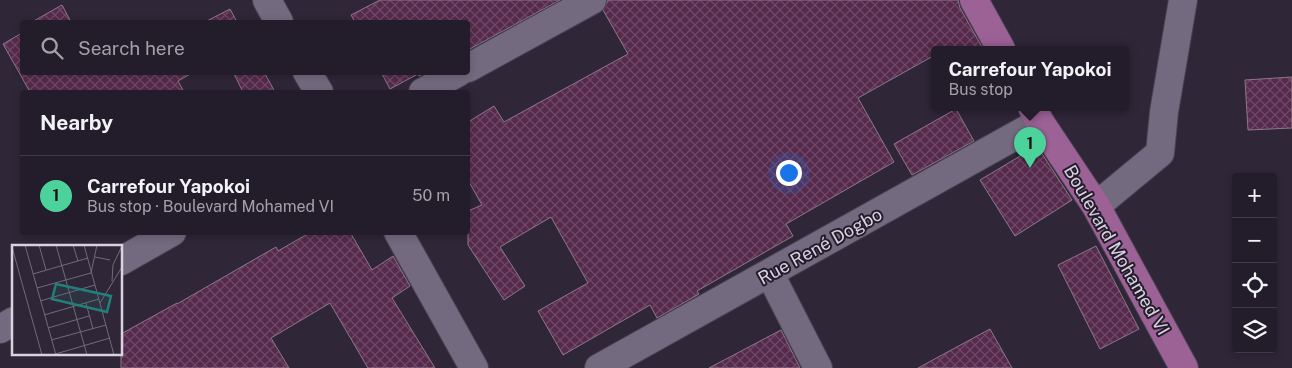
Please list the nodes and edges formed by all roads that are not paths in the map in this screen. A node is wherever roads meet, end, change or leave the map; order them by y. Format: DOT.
graph roads {
  1 [pos="267,0"];
  2 [pos="592,0"];
  3 [pos="974,0"];
  4 [pos="1183,0"];
  5 [pos="278,20"];
  6 [pos="999,46"];
  7 [pos="470,67"];
  8 [pos="310,75"];
  9 [pos="454,75"];
  10 [pos="318,90"];
  11 [pos="427,90"];
  12 [pos="1036,114"];
  13 [pos="1096,206"];
  14 [pos="167,235"];
  15 [pos="400,235"];
  16 [pos="122,260"];
  17 [pos="770,274"];
  18 [pos="12,322"];
  19 [pos="0,329"];
  20 [pos="474,368"];
  21 [pos="599,368"];
  22 [pos="818,368"];
  23 [pos="1184,368"];
  1 -- 5 [label="street"];
  2 -- 7 [label="street"];
  3 -- 6 [label="main road"];
  4 -- 13 [label="street"];
  8 -- 10 [label="street"];
  9 -- 11 [label="street"];
  12 -- 13 [label="main road, Boulevard Mohamed VI"];
  12 -- 17 [label="street, Rue René Dogbo"];
  13 -- 23 [label="main road, Boulevard Mohamed VI"];
  14 -- 16 [label="street"];
  15 -- 20 [label="street"];
  17 -- 21 [label="street, Rue René Dogbo"];
  17 -- 22 [label="street"];
  18 -- 19 [label="street"];
}
